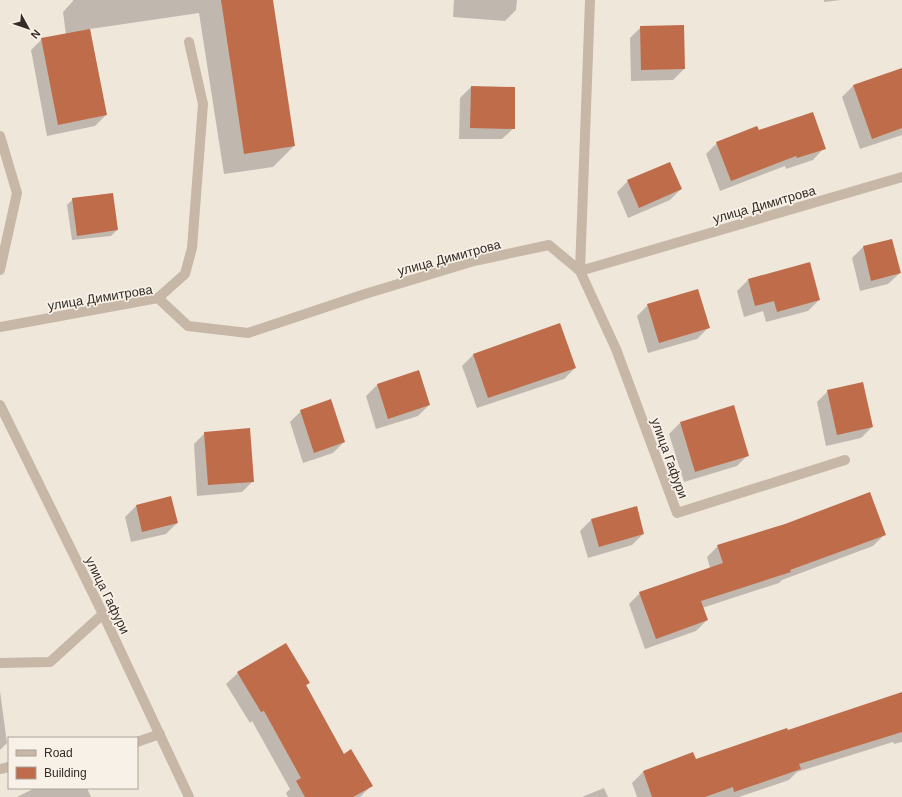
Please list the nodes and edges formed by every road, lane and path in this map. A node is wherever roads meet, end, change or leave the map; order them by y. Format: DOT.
graph roads {
  1 [pos="590,0"];
  2 [pos="189,42"];
  3 [pos="0,136"];
  4 [pos="902,177"];
  5 [pos="0,270"];
  6 [pos="580,271"];
  7 [pos="158,298"];
  8 [pos="0,328"];
  9 [pos="0,405"];
  10 [pos="845,460"];
  11 [pos="104,614"];
  12 [pos="0,663"];
  13 [pos="160,734"];
  14 [pos="138,742"];
  15 [pos="189,797"];
  1 -- 6 [label="street"];
  2 -- 7 [label="street"];
  3 -- 5 [label="street"];
  4 -- 6 [label="street, улица Димитрова"];
  6 -- 7 [label="street, улица Димитрова"];
  6 -- 10 [label="street, улица Гафури"];
  7 -- 8 [label="street, улица Димитрова"];
  9 -- 11 [label="street, улица Гафури"];
  11 -- 12 [label="street"];
  11 -- 13 [label="street, улица Гафури"];
  13 -- 14 [label="street"];
  13 -- 15 [label="street, улица Гафури"];
}
